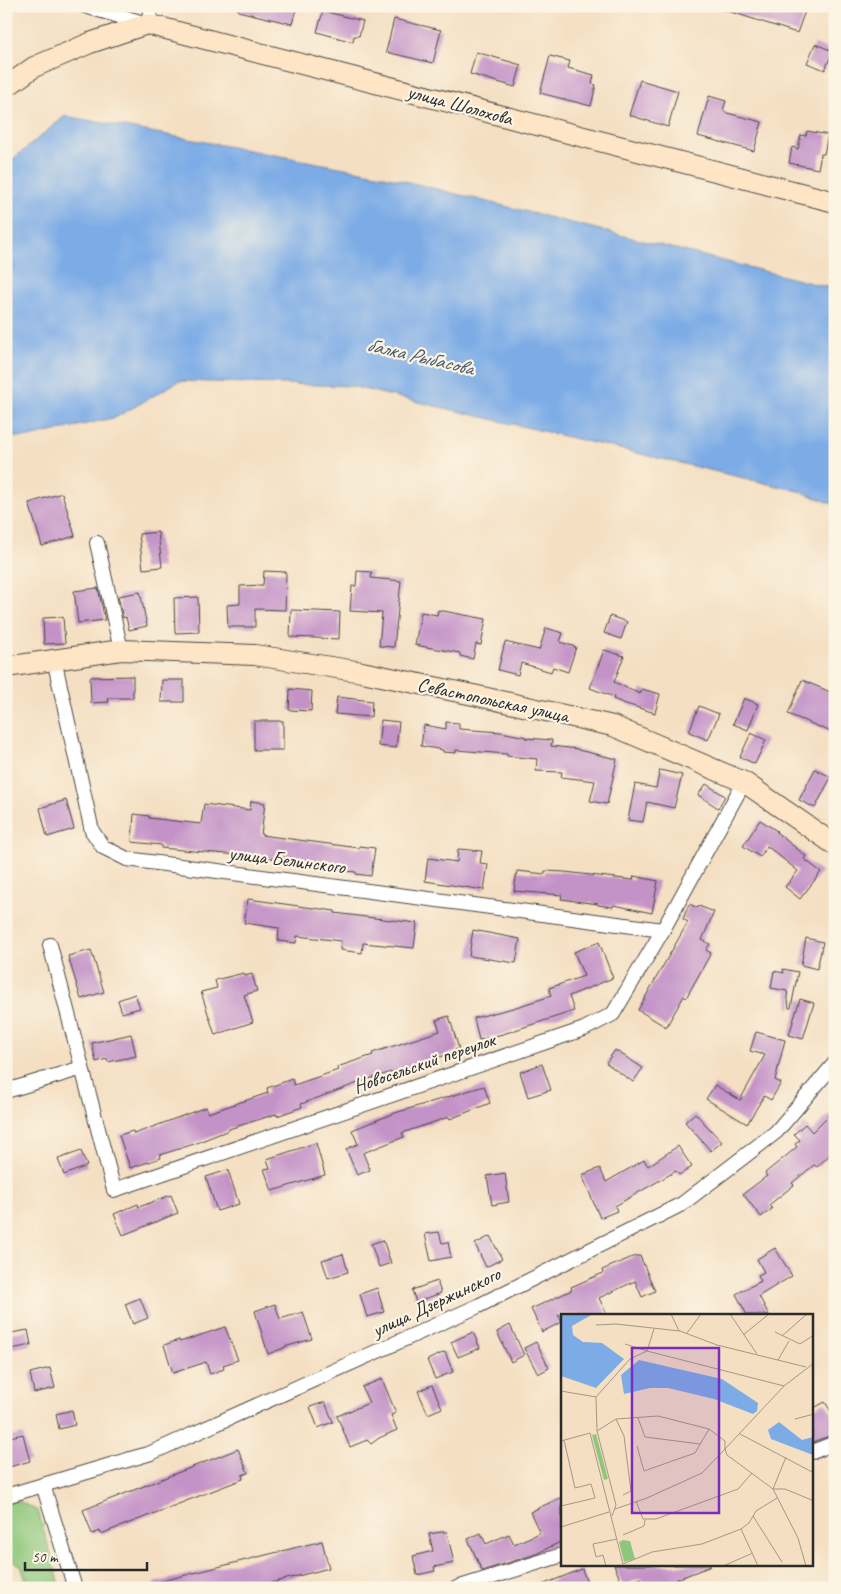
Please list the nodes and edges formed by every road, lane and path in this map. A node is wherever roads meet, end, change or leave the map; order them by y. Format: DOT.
graph roads {
  1 [pos="85,6"];
  2 [pos="150,15"];
  3 [pos="6,87"];
  4 [pos="835,202"];
  5 [pos="98,543"];
  6 [pos="121,650"];
  7 [pos="54,660"];
  8 [pos="6,667"];
  9 [pos="744,782"];
  10 [pos="835,845"];
  11 [pos="663,930"];
  12 [pos="50,945"];
  13 [pos="835,1062"];
  14 [pos="82,1068"];
  15 [pos="6,1091"];
  16 [pos="835,1443"];
  17 [pos="814,1451"];
  18 [pos="43,1485"];
  19 [pos="6,1496"];
  20 [pos="561,1555"];
  21 [pos="75,1588"];
  22 [pos="457,1588"];
  1 -- 2 [label="street, улица Шолохова"];
  2 -- 3 [label="main road"];
  2 -- 4 [label="main road, улица Шолохова"];
  5 -- 6 [label="street"];
  6 -- 7 [label="main road, Севастопольская улица"];
  6 -- 9 [label="main road, Севастопольская улица"];
  7 -- 8 [label="main road, Севастопольская улица"];
  7 -- 11 [label="street, улица Белинского"];
  9 -- 10 [label="main road, Севастопольская улица"];
  9 -- 11 [label="street, Новосельский переулок"];
  11 -- 14 [label="street, Новосельский переулок"];
  12 -- 14 [label="street, Новосельский переулок"];
  13 -- 18 [label="street, улица Дзержинского"];
  14 -- 15 [label="street"];
  16 -- 17 [label="street"];
  18 -- 19 [label="street, улица Дзержинского"];
  18 -- 21 [label="street"];
  20 -- 22 [label="street"];
}
